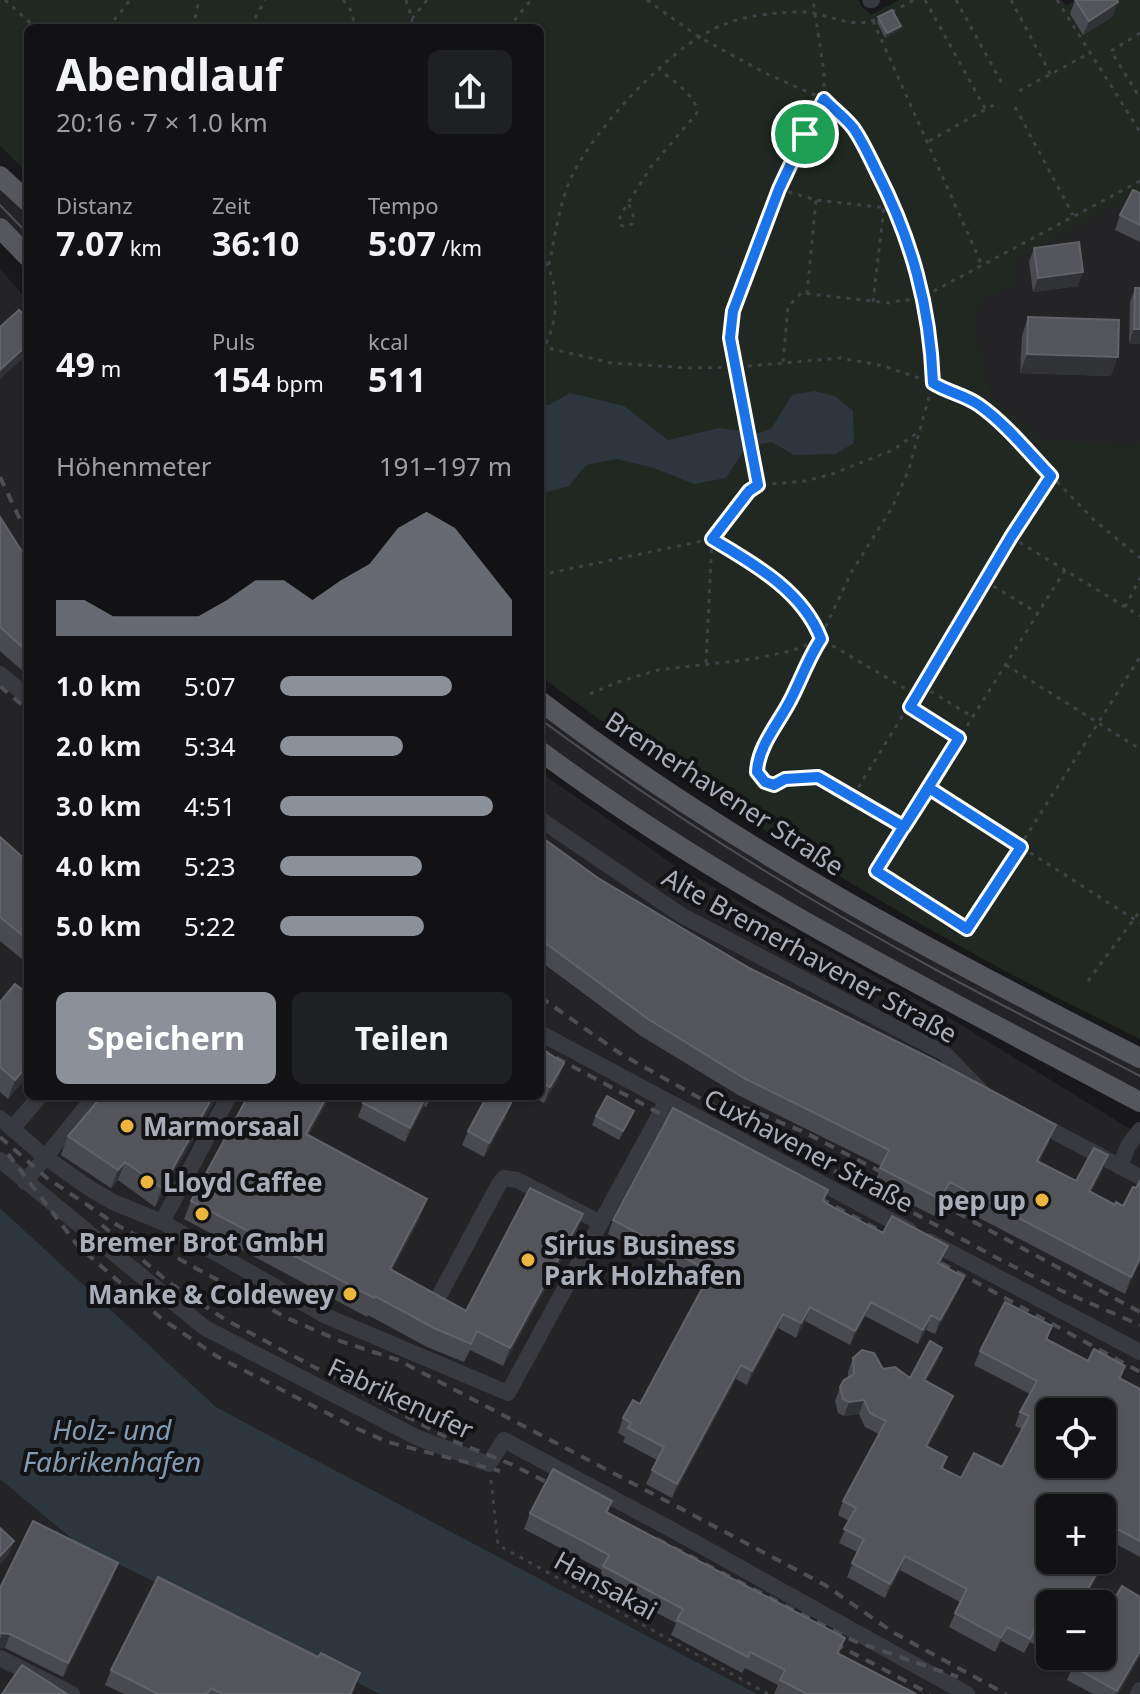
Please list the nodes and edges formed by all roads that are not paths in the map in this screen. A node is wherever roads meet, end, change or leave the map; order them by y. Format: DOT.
graph roads {
  1 [pos="0,176"];
  2 [pos="24,198"];
  3 [pos="0,228"];
  4 [pos="24,253"];
  5 [pos="1,677"];
  6 [pos="24,694"];
  7 [pos="544,704"];
  8 [pos="544,754"];
  9 [pos="544,822"];
  10 [pos="544,1035"];
  11 [pos="1140,1058"];
  12 [pos="35,1100"];
  13 [pos="92,1100"];
  14 [pos="227,1100"];
  15 [pos="667,1101"];
  16 [pos="1140,1102"];
  17 [pos="6,1124"];
  18 [pos="1140,1130"];
  19 [pos="45,1157"];
  20 [pos="0,1160"];
  21 [pos="1120,1167"];
  22 [pos="1140,1177"];
  23 [pos="25,1182"];
  24 [pos="162,1222"];
  25 [pos="601,1223"];
  26 [pos="439,1296"];
  27 [pos="1140,1352"];
  28 [pos="0,1658"];
  29 [pos="72,1694"];
  30 [pos="967,1694"];
  1 -- 2 [label="main road"];
  3 -- 4 [label="main road"];
  5 -- 6 [label="street"];
  7 -- 11 [label="main road, Bremerhavener Straße"];
  8 -- 16 [label="main road"];
  9 -- 21 [label="street, Alte Bremerhavener Straße"];
  10 -- 15 [label="street, Cuxhavener Straße"];
  12 -- 17 [label="street"];
  13 -- 19 [label="street"];
  14 -- 24 [label="street"];
  15 -- 25 [label="street"];
  15 -- 27 [label="street, Cuxhavener Straße"];
  17 -- 19 [label="street, Fabrikenufer"];
  18 -- 21 [label="street"];
  19 -- 23 [label="street"];
  19 -- 24 [label="street, Fabrikenufer"];
  20 -- 23 [label="street, Fabrikenufer"];
  21 -- 22 [label="street, Alte Bremerhavener Straße"];
  23 -- 30 [label="street, Fabrikenufer"];
  24 -- 25 [label="street, Fabrikenufer"];
  25 -- 26 [label="street"];
  28 -- 29 [label="street"];
}
